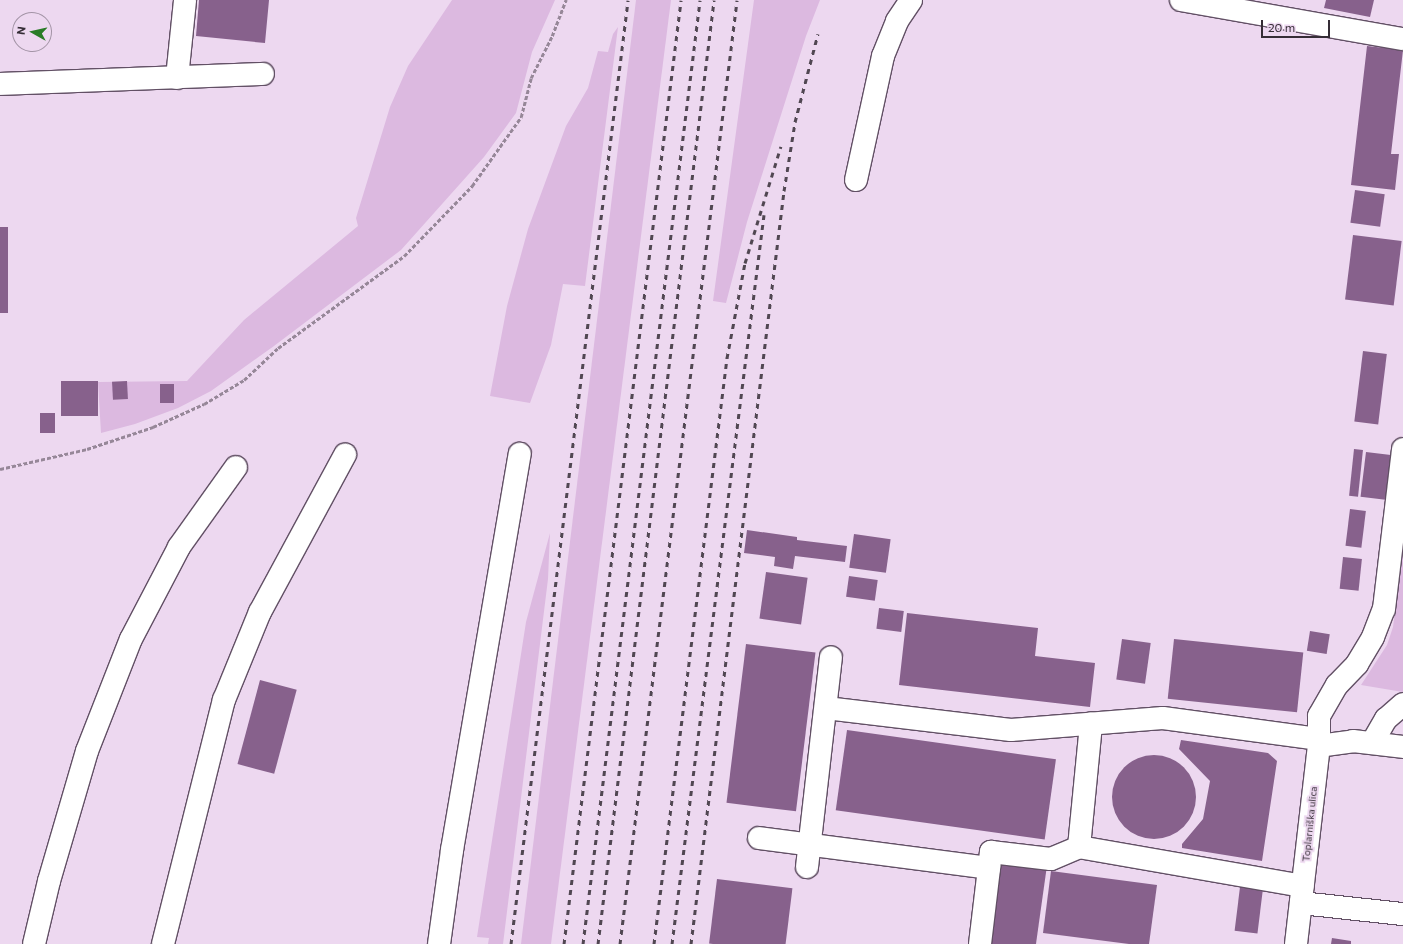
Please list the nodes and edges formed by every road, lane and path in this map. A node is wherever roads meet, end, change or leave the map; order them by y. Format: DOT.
graph roads {
  1 [pos="185,0"];
  2 [pos="566,0"];
  3 [pos="911,0"];
  4 [pos="1181,0"];
  5 [pos="1403,39"];
  6 [pos="263,74"];
  7 [pos="177,78"];
  8 [pos="0,84"];
  9 [pos="856,180"];
  10 [pos="1403,449"];
  11 [pos="520,454"];
  12 [pos="346,455"];
  13 [pos="236,467"];
  14 [pos="0,470"];
  15 [pos="831,657"];
  16 [pos="1403,704"];
  17 [pos="826,708"];
  18 [pos="1091,724"];
  19 [pos="1319,743"];
  20 [pos="1372,743"];
  21 [pos="1403,747"];
  22 [pos="759,838"];
  23 [pos="809,845"];
  24 [pos="1079,848"];
  25 [pos="807,867"];
  26 [pos="989,868"];
  27 [pos="1302,895"];
  28 [pos="1403,914"];
  29 [pos="34,944"];
  30 [pos="163,944"];
  31 [pos="439,944"];
  32 [pos="980,944"];
  33 [pos="1296,944"];
  1 -- 7 [label="street"];
  2 -- 14 [label="path"];
  3 -- 9 [label="street"];
  4 -- 5 [label="street"];
  6 -- 7 [label="street"];
  7 -- 8 [label="street"];
  10 -- 19 [label="street, Toplarniška ulica"];
  11 -- 31 [label="street"];
  12 -- 30 [label="street"];
  13 -- 29 [label="street"];
  15 -- 17 [label="street"];
  16 -- 20 [label="street"];
  17 -- 18 [label="street"];
  17 -- 23 [label="street"];
  18 -- 19 [label="street"];
  18 -- 24 [label="street"];
  19 -- 20 [label="street"];
  19 -- 27 [label="street, Toplarniška ulica"];
  20 -- 21 [label="street"];
  22 -- 23 [label="street"];
  23 -- 25 [label="street"];
  23 -- 26 [label="street"];
  24 -- 26 [label="street"];
  24 -- 27 [label="street"];
  26 -- 32 [label="street"];
  27 -- 28 [label="street"];
  27 -- 33 [label="street, Toplarniška ulica"];
}
